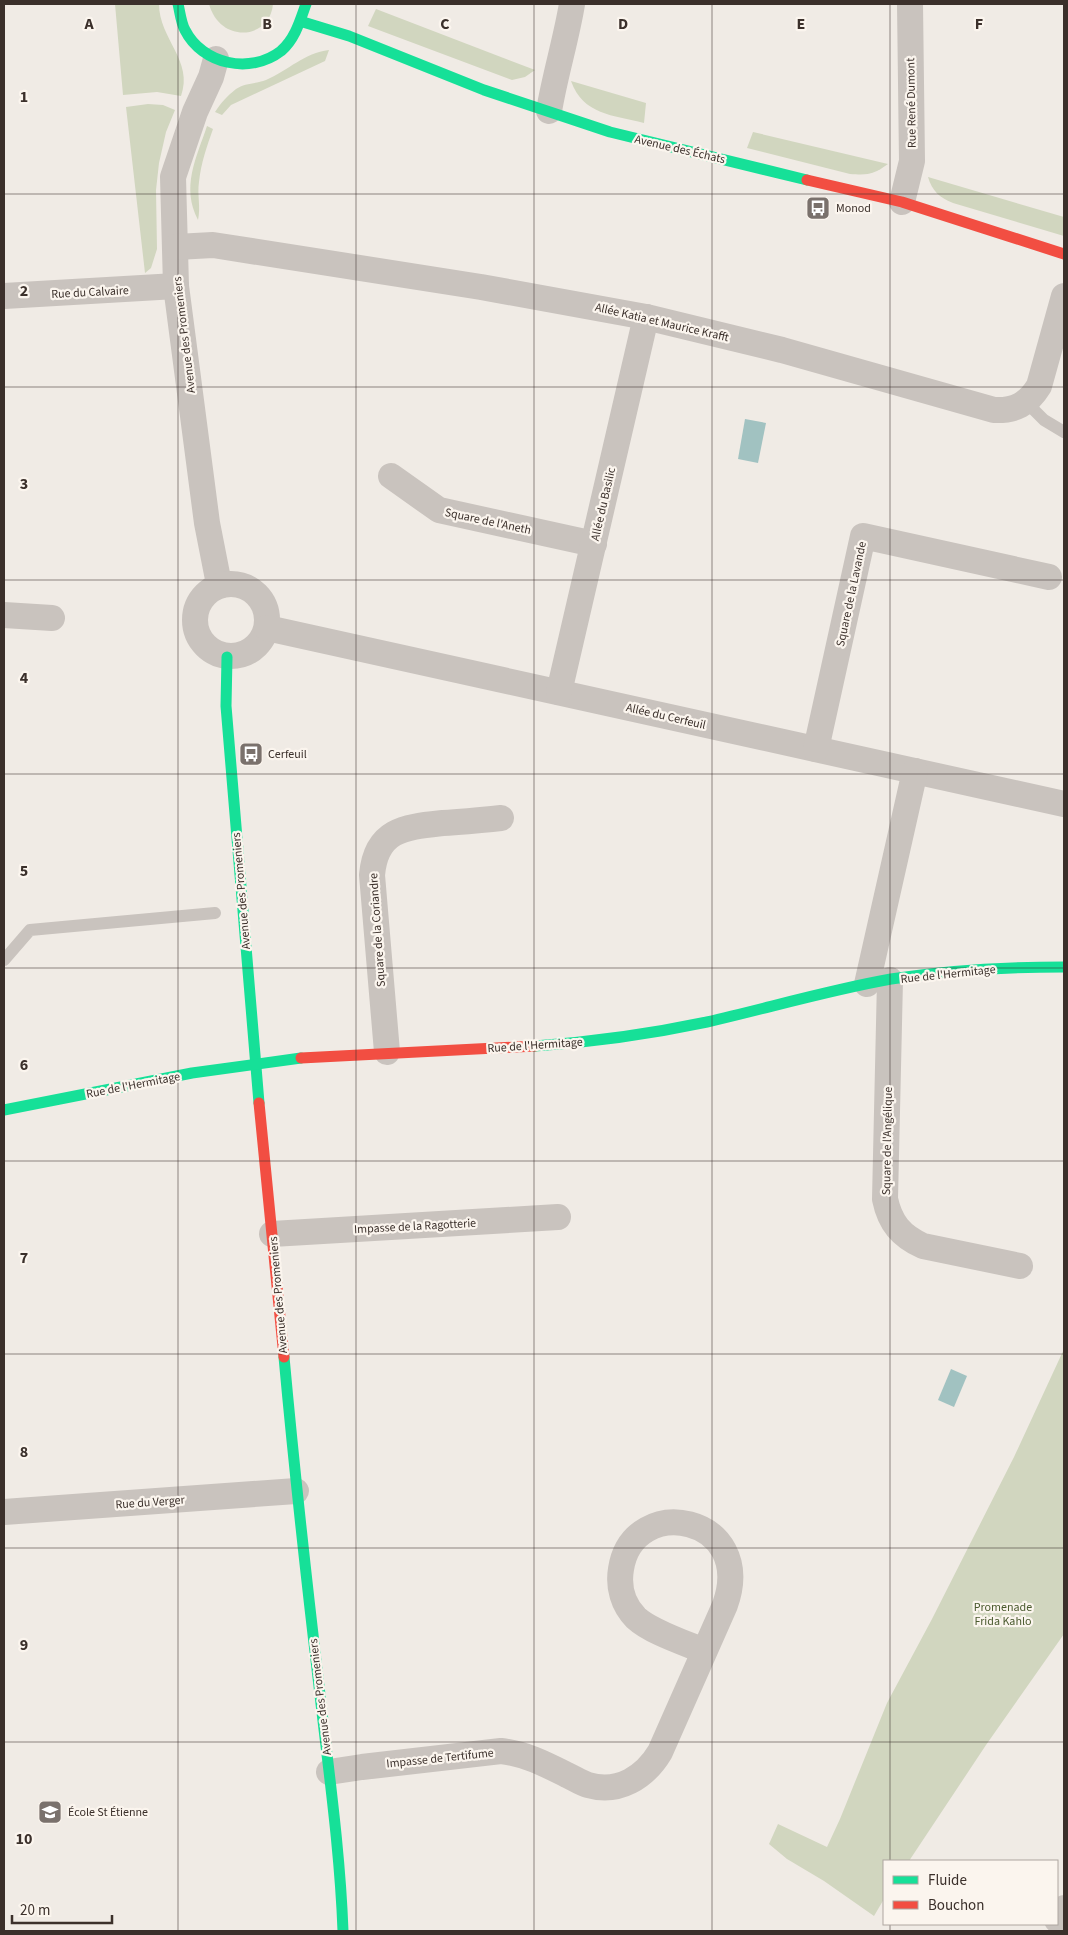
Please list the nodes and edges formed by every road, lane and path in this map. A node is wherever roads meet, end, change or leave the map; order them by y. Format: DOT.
graph roads {
  1 [pos="178,4"];
  2 [pos="306,4"];
  3 [pos="572,4"];
  4 [pos="910,4"];
  5 [pos="303,22"];
  6 [pos="216,59"];
  7 [pos="549,111"];
  8 [pos="902,202"];
  9 [pos="176,248"];
  10 [pos="1064,254"];
  11 [pos="176,286"];
  12 [pos="4,296"];
  13 [pos="1064,296"];
  14 [pos="646,316"];
  15 [pos="1026,402"];
  16 [pos="1064,432"];
  17 [pos="391,476"];
  18 [pos="594,544"];
  19 [pos="1049,577"];
  20 [pos="221,585"];
  21 [pos="4,615"];
  22 [pos="52,618"];
  23 [pos="267,628"];
  24 [pos="227,657"];
  25 [pos="559,692"];
  26 [pos="816,749"];
  27 [pos="915,771"];
  28 [pos="1064,804"];
  29 [pos="501,818"];
  30 [pos="215,914"];
  31 [pos="4,960"];
  32 [pos="1064,968"];
  33 [pos="879,982"];
  34 [pos="387,1052"];
  35 [pos="255,1063"];
  36 [pos="4,1110"];
  37 [pos="558,1217"];
  38 [pos="272,1234"];
  39 [pos="1020,1266"];
  40 [pos="296,1491"];
  41 [pos="4,1512"];
  42 [pos="704,1651"];
  43 [pos="329,1772"];
  44 [pos="343,1931"];
  1 -- 6 [label="street"];
  2 -- 5 [label="street"];
  3 -- 7 [label="street"];
  4 -- 8 [label="street, Rue René Dumont"];
  5 -- 6 [label="street"];
  5 -- 7 [label="street, Avenue des Échats"];
  6 -- 9 [label="street, Avenue des Promeniers"];
  7 -- 8 [label="street, Avenue des Échats"];
  8 -- 10 [label="street, Avenue des Échats"];
  9 -- 11 [label="street, Avenue des Promeniers"];
  9 -- 14 [label="street, Allée Katia et Maurice Krafft"];
  11 -- 12 [label="street, Rue du Calvaire"];
  11 -- 20 [label="street, Avenue des Promeniers"];
  13 -- 15 [label="street"];
  14 -- 15 [label="street, Allée Katia et Maurice Krafft"];
  14 -- 18 [label="street, Allée du Basilic"];
  15 -- 16 [label="lane"];
  17 -- 18 [label="street, Square de l'Aneth"];
  18 -- 25 [label="street, Allée du Basilic"];
  19 -- 26 [label="street, Square de la Lavande"];
  20 -- 23 [label="street"];
  20 -- 24 [label="street"];
  21 -- 22 [label="street"];
  23 -- 24 [label="street"];
  23 -- 25 [label="street, Allée du Cerfeuil"];
  24 -- 35 [label="street, Avenue des Promeniers"];
  25 -- 26 [label="street, Allée du Cerfeuil"];
  26 -- 27 [label="street, Allée du Cerfeuil"];
  27 -- 28 [label="street, Allée du Cerfeuil"];
  27 -- 33 [label="street, Square de l'Angélique"];
  29 -- 34 [label="street, Square de la Coriandre"];
  30 -- 31 [label="lane"];
  32 -- 33 [label="street, Rue de l'Hermitage"];
  33 -- 34 [label="street, Rue de l'Hermitage"];
  33 -- 39 [label="street, Square de l'Angélique"];
  34 -- 35 [label="street, Rue de l'Hermitage"];
  35 -- 36 [label="street, Rue de l'Hermitage"];
  35 -- 38 [label="street, Avenue des Promeniers"];
  37 -- 38 [label="street, Impasse de la Ragotterie"];
  38 -- 40 [label="street, Avenue des Promeniers"];
  40 -- 41 [label="street, Rue du Verger"];
  40 -- 43 [label="street, Avenue des Promeniers"];
  42 -- 42 [label="street, Impasse de Tertifume"];
  42 -- 43 [label="street, Impasse de Tertifume"];
  43 -- 44 [label="street, Avenue des Promeniers"];
}
